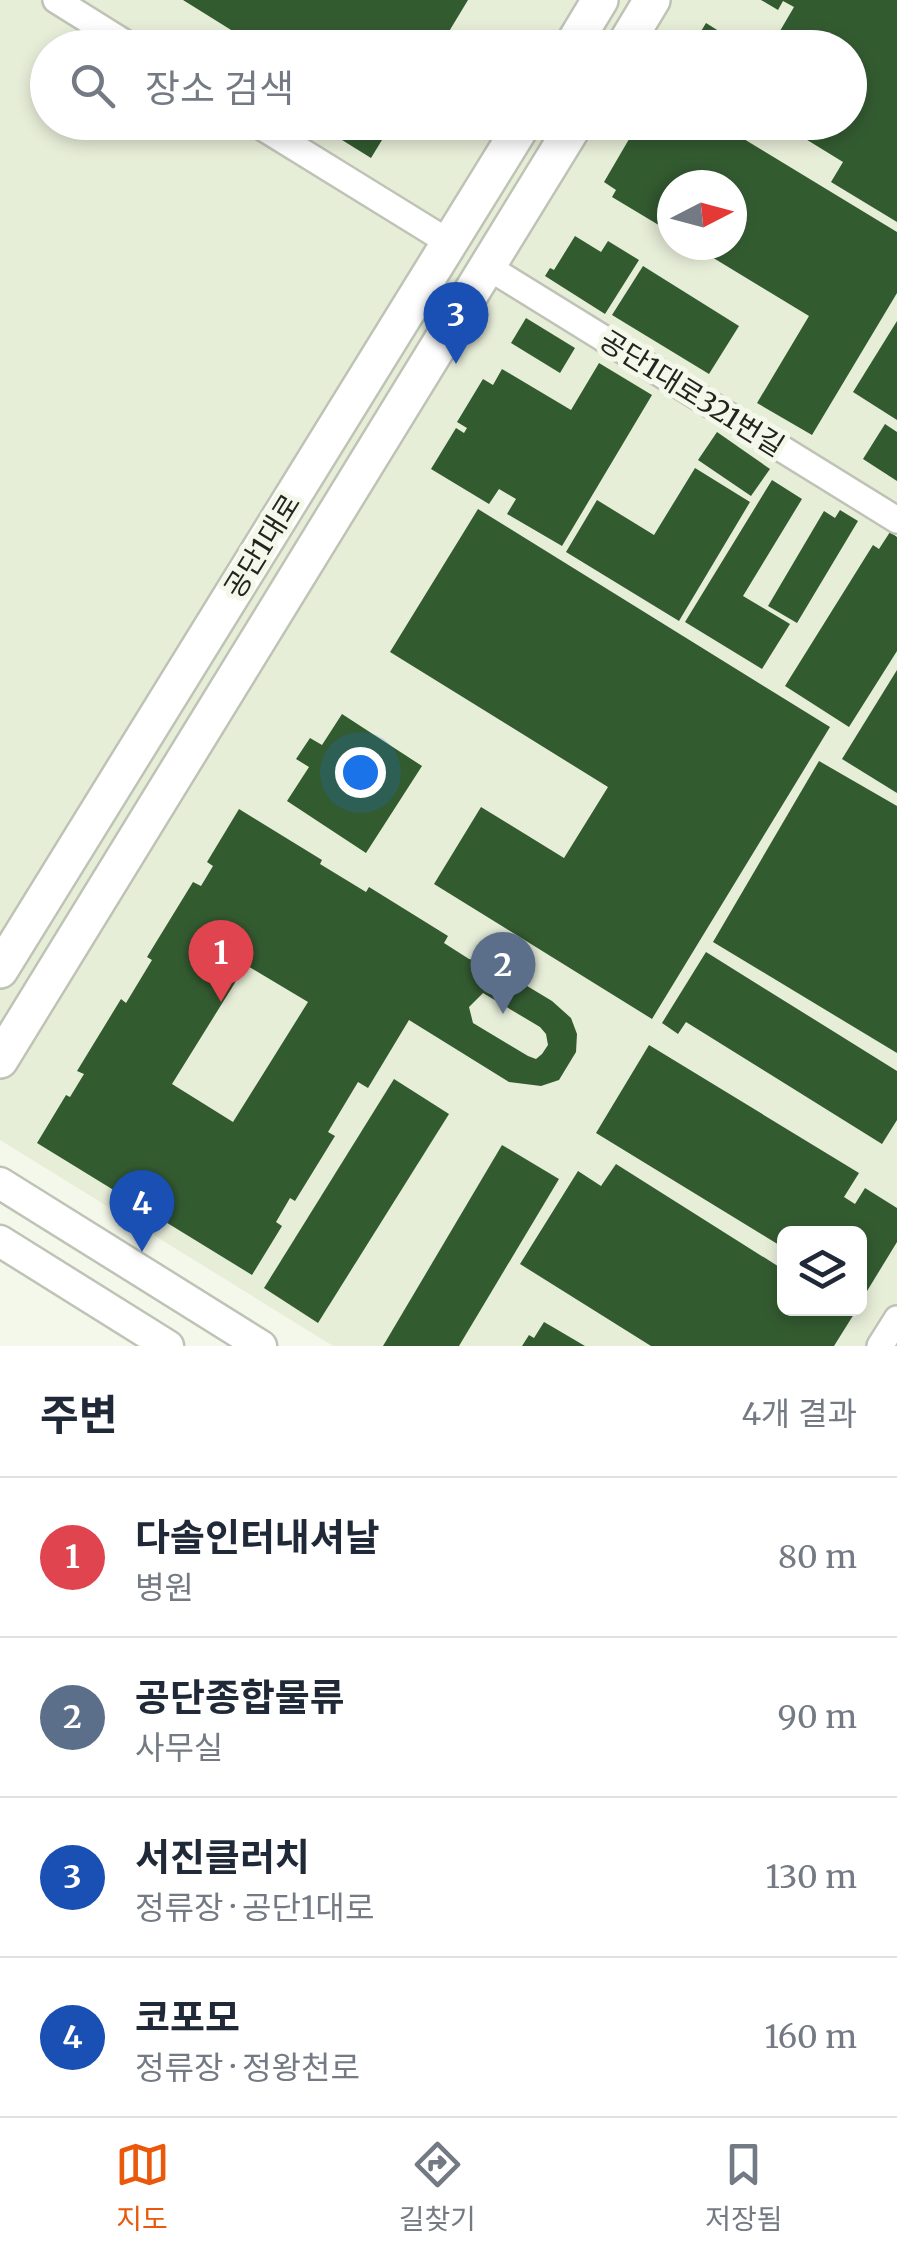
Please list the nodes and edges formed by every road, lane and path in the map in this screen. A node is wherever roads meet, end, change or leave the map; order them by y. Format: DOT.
graph roads {
  1 [pos="56,0"];
  2 [pos="600,0"];
  3 [pos="652,0"];
  4 [pos="104,30"];
  5 [pos="582,30"];
  6 [pos="633,30"];
  7 [pos="283,140"];
  8 [pos="513,140"];
  9 [pos="565,140"];
  10 [pos="450,244"];
  11 [pos="488,267"];
  12 [pos="897,520"];
  13 [pos="0,970"];
  14 [pos="0,1060"];
  15 [pos="0,1182"];
  16 [pos="0,1241"];
  17 [pos="897,1319"];
  18 [pos="168,1346"];
  19 [pos="261,1346"];
  20 [pos="880,1346"];
  1 -- 4 [label="street"];
  2 -- 5 [label="main road"];
  3 -- 6 [label="main road"];
  7 -- 10 [label="street"];
  8 -- 10 [label="main road, 공단1대로"];
  9 -- 11 [label="main road"];
  10 -- 13 [label="main road, 공단1대로"];
  11 -- 12 [label="street, 공단1대로321번길"];
  11 -- 14 [label="main road"];
  15 -- 19 [label="street"];
  16 -- 18 [label="street"];
  17 -- 20 [label="street"];
}
